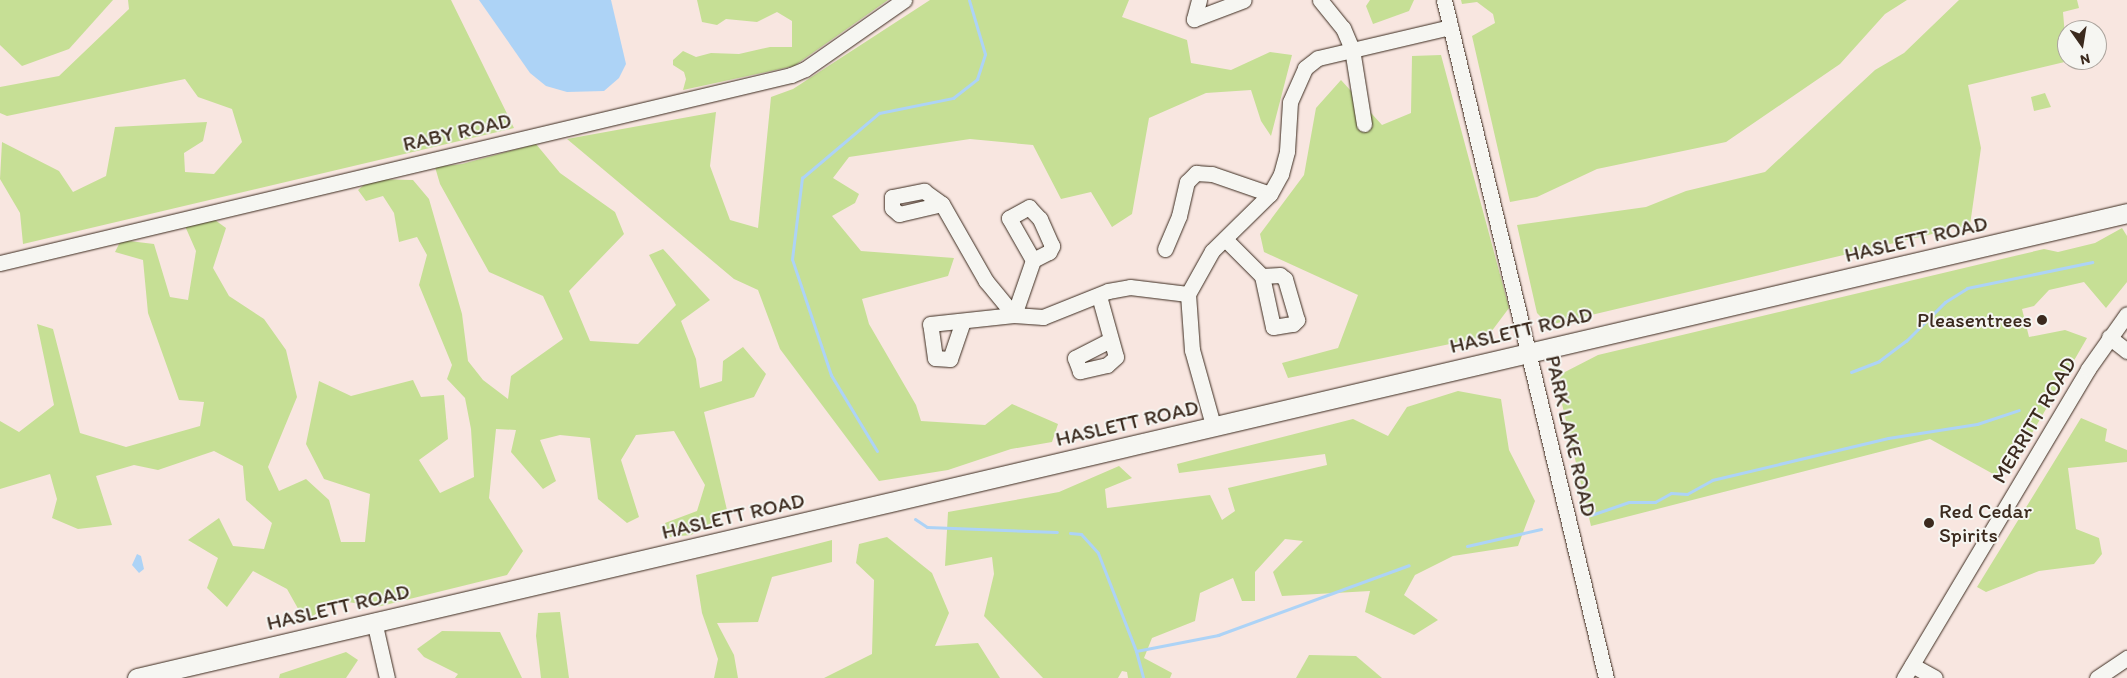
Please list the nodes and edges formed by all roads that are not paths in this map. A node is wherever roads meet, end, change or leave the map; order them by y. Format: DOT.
graph roads {
  1 [pos="904,0"];
  2 [pos="1199,0"];
  3 [pos="1244,0"];
  4 [pos="1320,0"];
  5 [pos="1444,0"];
  6 [pos="1450,27"];
  7 [pos="1352,49"];
  8 [pos="1364,124"];
  9 [pos="1270,194"];
  10 [pos="942,204"];
  11 [pos="2127,213"];
  12 [pos="1225,239"];
  13 [pos="1165,250"];
  14 [pos="1032,260"];
  15 [pos="0,263"];
  16 [pos="1262,276"];
  17 [pos="1188,294"];
  18 [pos="1099,296"];
  19 [pos="2127,314"];
  20 [pos="1014,315"];
  21 [pos="963,322"];
  22 [pos="2109,337"];
  23 [pos="1110,340"];
  24 [pos="1530,351"];
  25 [pos="2127,351"];
  26 [pos="1214,425"];
  27 [pos="374,621"];
  28 [pos="2127,658"];
  29 [pos="1908,672"];
  30 [pos="138,678"];
  31 [pos="387,678"];
  32 [pos="1606,678"];
  33 [pos="1935,678"];
  34 [pos="2097,678"];
  1 -- 15 [label="street, RABY ROAD"];
  2 -- 3 [label="street"];
  4 -- 7 [label="street"];
  5 -- 6 [label="street, PARK LAKE ROAD"];
  6 -- 7 [label="street"];
  6 -- 24 [label="street, PARK LAKE ROAD"];
  7 -- 8 [label="street"];
  7 -- 9 [label="street"];
  9 -- 12 [label="street"];
  9 -- 13 [label="street"];
  10 -- 20 [label="street"];
  11 -- 24 [label="main road, HASLETT ROAD"];
  12 -- 16 [label="street"];
  12 -- 17 [label="street"];
  14 -- 20 [label="street"];
  17 -- 18 [label="street"];
  17 -- 26 [label="street"];
  18 -- 20 [label="street"];
  18 -- 23 [label="street"];
  19 -- 22 [label="street, MERRITT ROAD"];
  20 -- 21 [label="street"];
  22 -- 25 [label="street"];
  22 -- 29 [label="street, MERRITT ROAD"];
  24 -- 26 [label="main road, HASLETT ROAD"];
  24 -- 32 [label="street, PARK LAKE ROAD"];
  26 -- 27 [label="main road, HASLETT ROAD"];
  27 -- 30 [label="main road, HASLETT ROAD"];
  27 -- 31 [label="street"];
  28 -- 34 [label="street"];
  29 -- 33 [label="street"];
}
